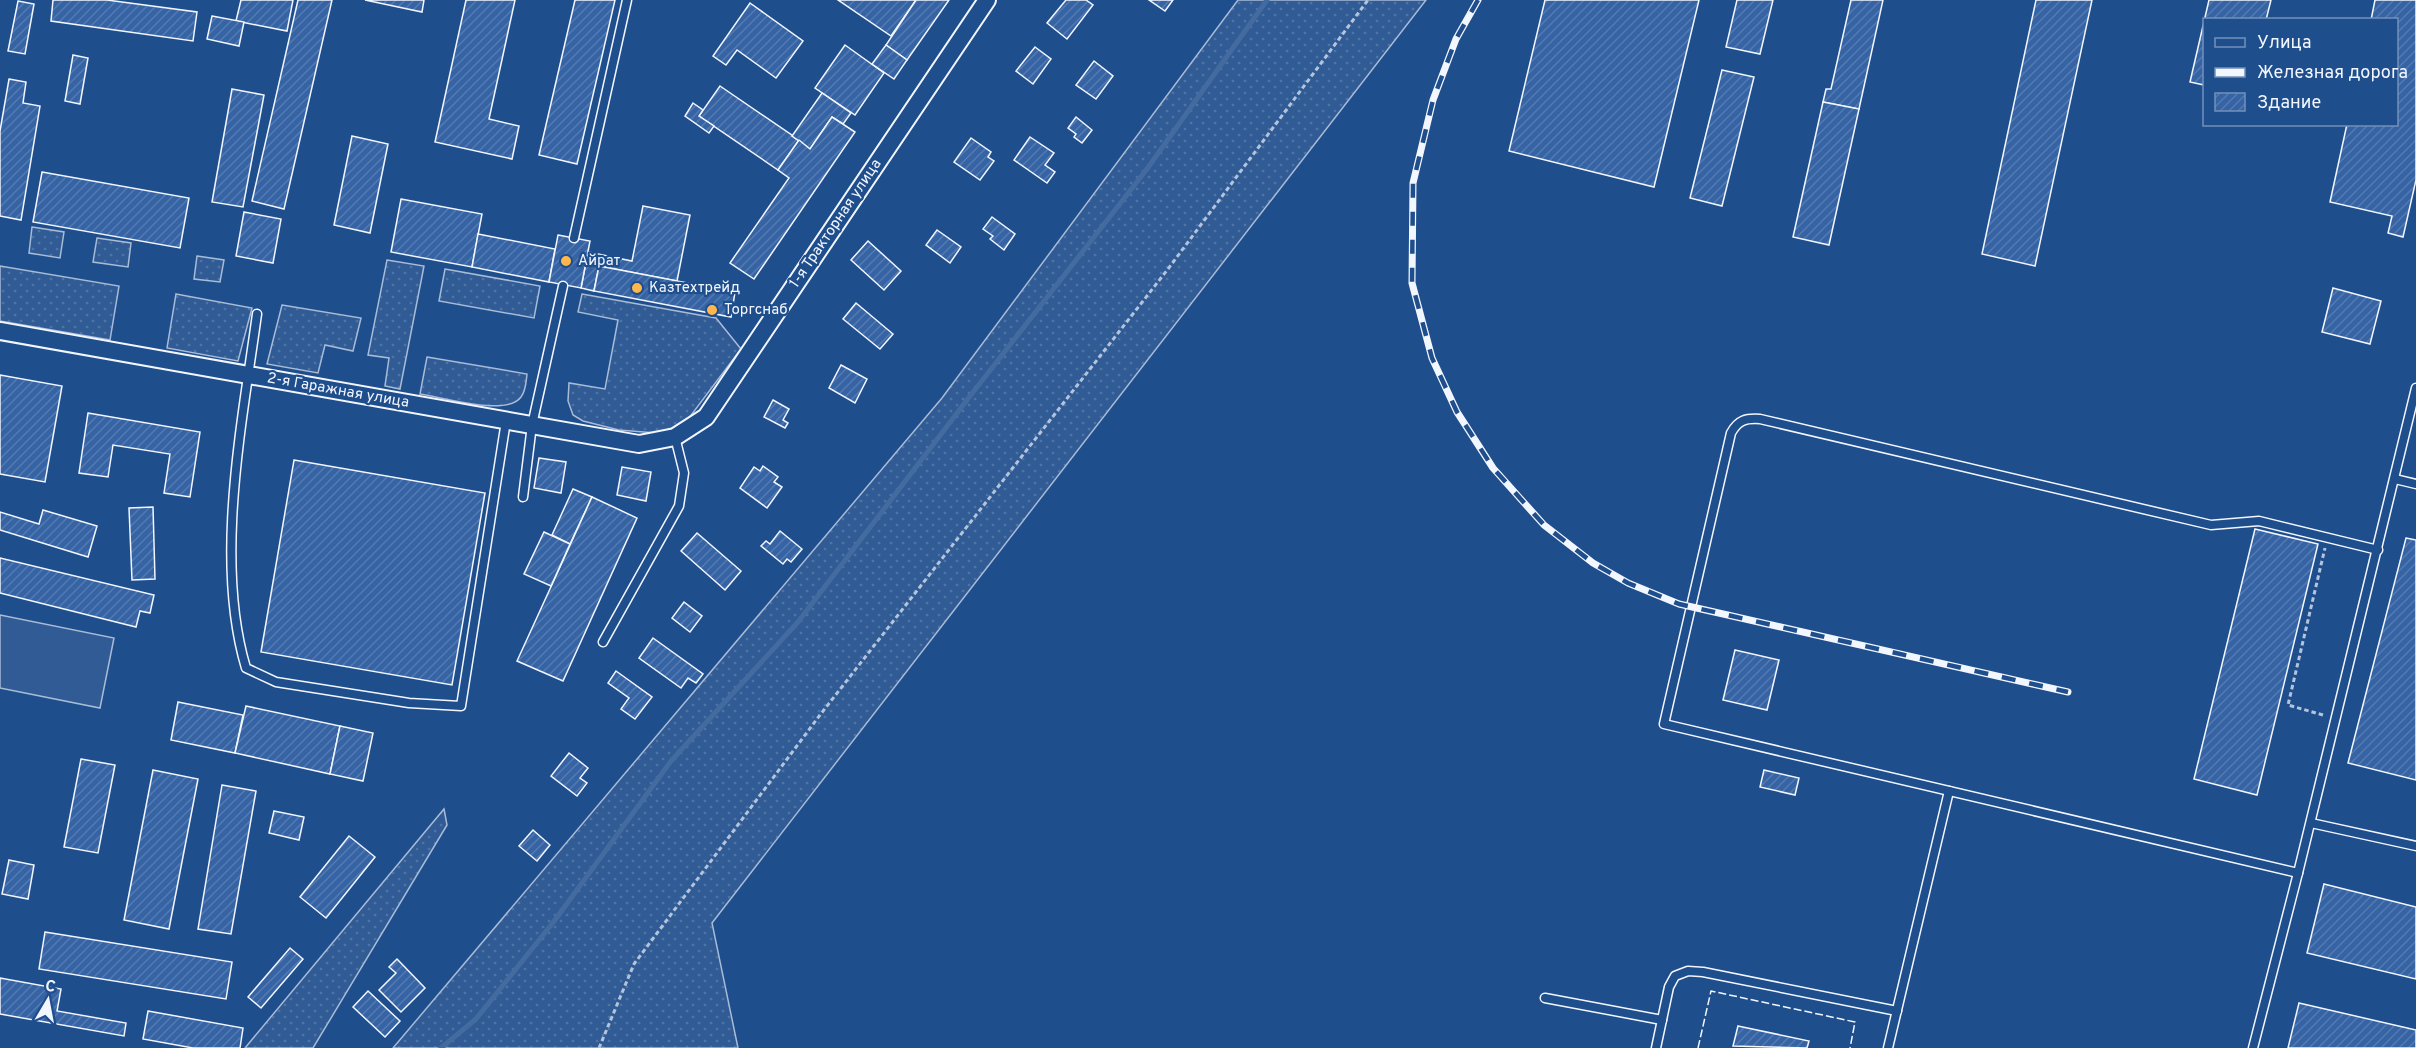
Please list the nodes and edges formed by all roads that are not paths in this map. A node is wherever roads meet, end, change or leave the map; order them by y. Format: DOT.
graph roads {
  1 [pos="627,0"];
  2 [pos="987,0"];
  3 [pos="574,238"];
  4 [pos="563,286"];
  5 [pos="257,314"];
  6 [pos="0,331"];
  7 [pos="249,375"];
  8 [pos="2416,388"];
  9 [pos="506,421"];
  10 [pos="532,425"];
  11 [pos="675,437"];
  12 [pos="2395,479"];
  13 [pos="2416,484"];
  14 [pos="523,497"];
  15 [pos="2378,550"];
  16 [pos="603,642"];
  17 [pos="1949,791"];
  18 [pos="2311,823"];
  19 [pos="2416,846"];
  20 [pos="2298,873"];
  21 [pos="1545,998"];
  22 [pos="1897,1011"];
  23 [pos="1662,1020"];
  24 [pos="1656,1048"];
  25 [pos="1888,1048"];
  26 [pos="2253,1048"];
  1 -- 3 [label="lane"];
  2 -- 11 [label="street, 1-я Тракторная улица"];
  4 -- 10 [label="lane"];
  5 -- 7 [label="lane"];
  6 -- 7 [label="street, 2-я Гаражная улица"];
  7 -- 9 [label="street, 2-я Гаражная улица"];
  7 -- 9 [label="lane"];
  8 -- 12 [label="lane"];
  9 -- 10 [label="street, 2-я Гаражная улица"];
  10 -- 11 [label="street, 2-я Гаражная улица"];
  10 -- 14 [label="lane"];
  11 -- 16 [label="lane"];
  12 -- 13 [label="lane"];
  12 -- 15 [label="lane"];
  15 -- 17 [label="lane"];
  15 -- 18 [label="lane"];
  17 -- 20 [label="lane"];
  17 -- 22 [label="lane"];
  18 -- 19 [label="lane"];
  18 -- 20 [label="lane"];
  20 -- 26 [label="lane"];
  21 -- 23 [label="lane"];
  22 -- 23 [label="lane"];
  22 -- 25 [label="lane"];
  23 -- 24 [label="lane"];
}
